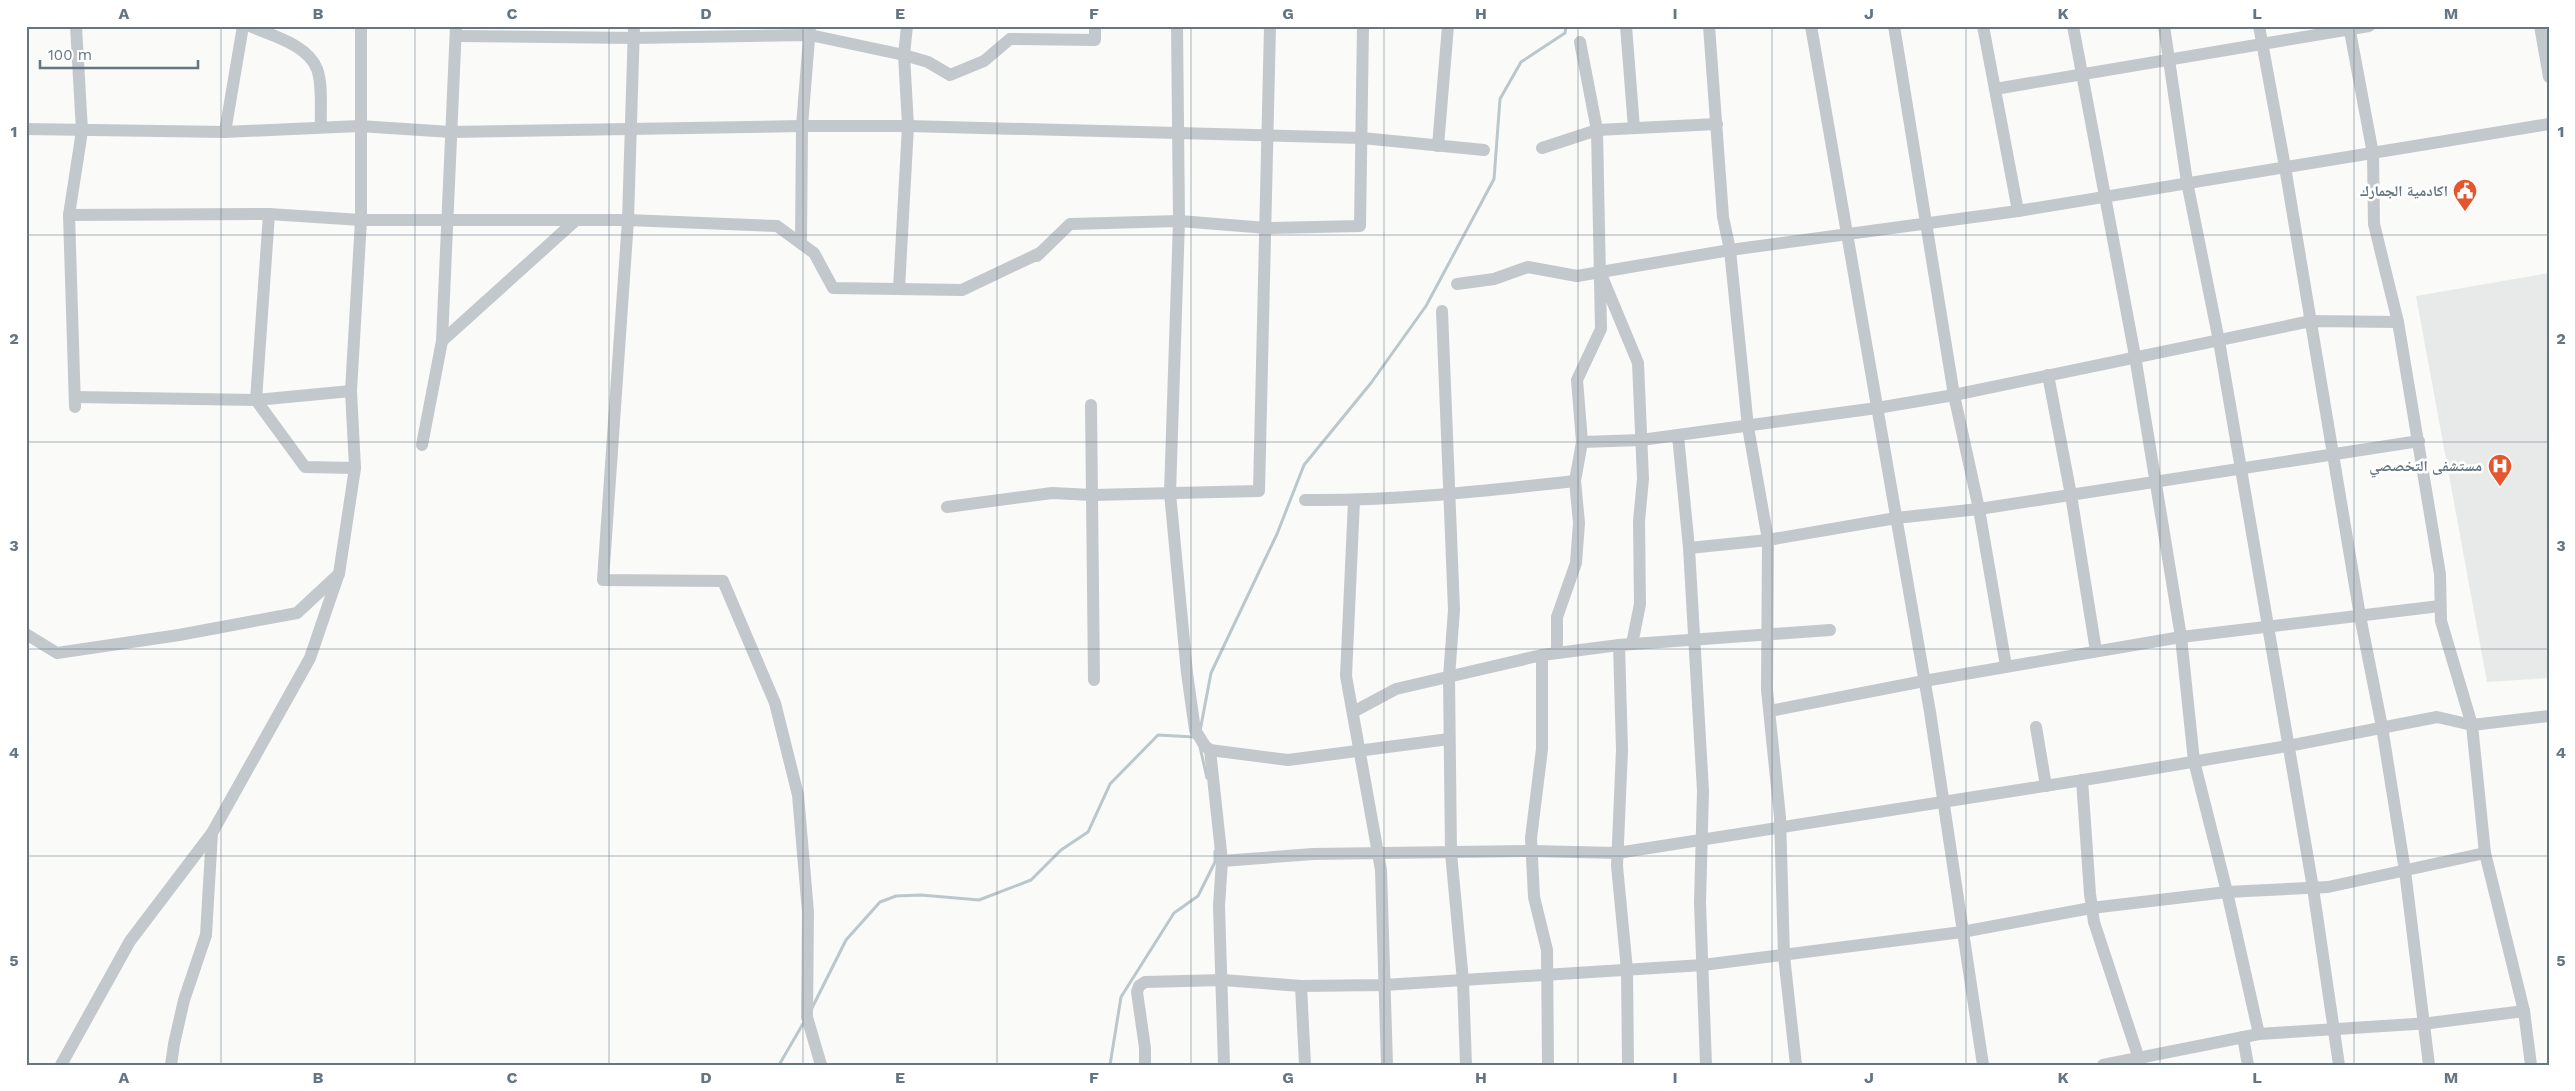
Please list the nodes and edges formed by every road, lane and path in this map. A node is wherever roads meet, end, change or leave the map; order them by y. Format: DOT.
graph roads {
  1 [pos="76,26"];
  2 [pos="244,26"];
  3 [pos="250,26"];
  4 [pos="361,26"];
  5 [pos="908,26"];
  6 [pos="1094,26"];
  7 [pos="1177,26"];
  8 [pos="1270,26"];
  9 [pos="1363,26"];
  10 [pos="1448,26"];
  11 [pos="1626,26"];
  12 [pos="1709,26"];
  13 [pos="1811,26"];
  14 [pos="1894,26"];
  15 [pos="1983,26"];
  16 [pos="2072,26"];
  17 [pos="2164,26"];
  18 [pos="2259,26"];
  19 [pos="2369,26"];
  20 [pos="2540,26"];
  21 [pos="2349,28"];
  22 [pos="456,31"];
  23 [pos="810,31"];
  24 [pos="634,32"];
  25 [pos="1580,42"];
  26 [pos="2263,44"];
  27 [pos="904,55"];
  28 [pos="2169,60"];
  29 [pos="2080,75"];
  30 [pos="2549,77"];
  31 [pos="1995,89"];
  32 [pos="1717,124"];
  33 [pos="2549,124"];
  34 [pos="359,126"];
  35 [pos="802,126"];
  36 [pos="908,126"];
  37 [pos="321,127"];
  38 [pos="632,128"];
  39 [pos="1634,128"];
  40 [pos="26,129"];
  41 [pos="1596,130"];
  42 [pos="82,131"];
  43 [pos="225,132"];
  44 [pos="451,132"];
  45 [pos="1179,133"];
  46 [pos="1266,136"];
  47 [pos="1362,138"];
  48 [pos="1438,146"];
  49 [pos="1542,148"];
  50 [pos="1484,150"];
  51 [pos="2373,154"];
  52 [pos="2285,167"];
  53 [pos="2187,182"];
  54 [pos="2106,196"];
  55 [pos="2018,211"];
  56 [pos="269,214"];
  57 [pos="69,215"];
  58 [pos="361,220"];
  59 [pos="448,220"];
  60 [pos="628,220"];
  61 [pos="575,221"];
  62 [pos="1179,221"];
  63 [pos="1925,223"];
  64 [pos="1267,228"];
  65 [pos="1845,234"];
  66 [pos="801,243"];
  67 [pos="1730,250"];
  68 [pos="1600,270"];
  69 [pos="1457,284"];
  70 [pos="900,289"];
  71 [pos="1442,310"];
  72 [pos="2311,321"];
  73 [pos="2398,322"];
  74 [pos="442,340"];
  75 [pos="2219,341"];
  76 [pos="2135,356"];
  77 [pos="2048,375"];
  78 [pos="351,391"];
  79 [pos="1954,395"];
  80 [pos="256,400"];
  81 [pos="1091,405"];
  82 [pos="1877,408"];
  83 [pos="1748,426"];
  84 [pos="1678,436"];
  85 [pos="1641,440"];
  86 [pos="2419,441"];
  87 [pos="1582,442"];
  88 [pos="422,445"];
  89 [pos="2334,455"];
  90 [pos="355,468"];
  91 [pos="2240,469"];
  92 [pos="1575,481"];
  93 [pos="2156,482"];
  94 [pos="1170,493"];
  95 [pos="1450,495"];
  96 [pos="2071,495"];
  97 [pos="1092,496"];
  98 [pos="1305,500"];
  99 [pos="1354,501"];
  100 [pos="947,508"];
  101 [pos="1979,508"];
  102 [pos="1896,518"];
  103 [pos="1768,540"];
  104 [pos="1689,548"];
  105 [pos="339,574"];
  106 [pos="2440,606"];
  107 [pos="2360,616"];
  108 [pos="2268,627"];
  109 [pos="1830,630"];
  110 [pos="26,634"];
  111 [pos="1768,634"];
  112 [pos="2181,637"];
  113 [pos="1695,640"];
  114 [pos="1632,644"];
  115 [pos="1618,645"];
  116 [pos="2096,651"];
  117 [pos="1557,653"];
  118 [pos="1542,655"];
  119 [pos="2006,666"];
  120 [pos="1449,677"];
  121 [pos="1094,680"];
  122 [pos="1924,681"];
  123 [pos="1770,710"];
  124 [pos="1353,712"];
  125 [pos="2549,716"];
  126 [pos="2472,725"];
  127 [pos="2036,727"];
  128 [pos="2382,728"];
  129 [pos="1449,739"];
  130 [pos="2288,746"];
  131 [pos="1210,750"];
  132 [pos="1361,751"];
  133 [pos="2194,761"];
  134 [pos="2082,780"];
  135 [pos="2046,786"];
  136 [pos="1942,802"];
  137 [pos="1780,826"];
  138 [pos="212,833"];
  139 [pos="1702,840"];
  140 [pos="1532,852"];
  141 [pos="1451,853"];
  142 [pos="1617,853"];
  143 [pos="2484,853"];
  144 [pos="1379,855"];
  145 [pos="1222,861"];
  146 [pos="2405,871"];
  147 [pos="2313,888"];
  148 [pos="2227,892"];
  149 [pos="2091,908"];
  150 [pos="1962,932"];
  151 [pos="1784,956"];
  152 [pos="1703,965"];
  153 [pos="1627,970"];
  154 [pos="1547,977"];
  155 [pos="1223,980"];
  156 [pos="1463,981"];
  157 [pos="1384,985"];
  158 [pos="1301,986"];
  159 [pos="2524,1011"];
  160 [pos="2422,1024"];
  161 [pos="2334,1030"];
  162 [pos="2259,1034"];
  163 [pos="2243,1037"];
  164 [pos="2140,1062"];
  165 [pos="61,1065"];
  166 [pos="171,1065"];
  167 [pos="821,1065"];
  168 [pos="1145,1065"];
  169 [pos="1224,1065"];
  170 [pos="1305,1065"];
  171 [pos="1387,1065"];
  172 [pos="1466,1065"];
  173 [pos="1548,1065"];
  174 [pos="1628,1065"];
  175 [pos="1706,1065"];
  176 [pos="1796,1065"];
  177 [pos="1983,1065"];
  178 [pos="2103,1065"];
  179 [pos="2248,1065"];
  180 [pos="2339,1065"];
  181 [pos="2429,1065"];
  182 [pos="2531,1065"];
  1 -- 42 [label="street"];
  2 -- 43 [label="street"];
  3 -- 37 [label="street"];
  4 -- 34 [label="street"];
  5 -- 27 [label="street"];
  6 -- 27 [label="street"];
  7 -- 45 [label="street"];
  8 -- 46 [label="street"];
  9 -- 47 [label="street"];
  10 -- 48 [label="street"];
  11 -- 39 [label="street"];
  12 -- 32 [label="street"];
  13 -- 65 [label="street"];
  14 -- 63 [label="street"];
  15 -- 31 [label="street"];
  16 -- 29 [label="street"];
  17 -- 28 [label="street"];
  18 -- 26 [label="street"];
  19 -- 21 [label="street"];
  20 -- 30 [label="street"];
  21 -- 26 [label="street"];
  21 -- 51 [label="street"];
  22 -- 24 [label="street"];
  22 -- 44 [label="street"];
  23 -- 24 [label="street"];
  23 -- 27 [label="street"];
  23 -- 35 [label="street"];
  24 -- 38 [label="street"];
  25 -- 41 [label="street"];
  26 -- 28 [label="street"];
  26 -- 52 [label="street"];
  27 -- 36 [label="street"];
  28 -- 29 [label="street"];
  28 -- 53 [label="street"];
  29 -- 31 [label="street"];
  29 -- 54 [label="street"];
  31 -- 55 [label="street"];
  32 -- 39 [label="street"];
  32 -- 67 [label="street"];
  33 -- 51 [label="street"];
  34 -- 37 [label="street"];
  34 -- 44 [label="street"];
  34 -- 58 [label="street"];
  35 -- 36 [label="street"];
  35 -- 38 [label="street"];
  35 -- 66 [label="street"];
  36 -- 45 [label="street"];
  36 -- 70 [label="street"];
  37 -- 43 [label="street"];
  38 -- 44 [label="street"];
  38 -- 60 [label="street"];
  39 -- 41 [label="street"];
  40 -- 42 [label="street"];
  41 -- 49 [label="street"];
  41 -- 68 [label="street"];
  42 -- 43 [label="street"];
  42 -- 57 [label="street"];
  44 -- 59 [label="street"];
  45 -- 46 [label="street"];
  45 -- 62 [label="street"];
  46 -- 47 [label="street"];
  46 -- 64 [label="street"];
  47 -- 48 [label="street"];
  47 -- 64 [label="street"];
  48 -- 50 [label="street"];
  51 -- 52 [label="street"];
  51 -- 73 [label="street"];
  52 -- 53 [label="street"];
  52 -- 72 [label="street"];
  53 -- 54 [label="street"];
  53 -- 75 [label="street"];
  54 -- 55 [label="street"];
  54 -- 76 [label="street"];
  55 -- 63 [label="street"];
  56 -- 57 [label="street"];
  56 -- 58 [label="street"];
  56 -- 80 [label="street"];
  57 -- 80 [label="street"];
  58 -- 59 [label="street"];
  58 -- 78 [label="street"];
  59 -- 61 [label="street"];
  59 -- 74 [label="street"];
  60 -- 61 [label="street"];
  60 -- 66 [label="street"];
  60 -- 167 [label="street"];
  61 -- 74 [label="street"];
  62 -- 64 [label="street"];
  62 -- 70 [label="street"];
  62 -- 94 [label="street"];
  63 -- 65 [label="street"];
  63 -- 79 [label="street"];
  64 -- 94 [label="street"];
  65 -- 67 [label="street"];
  65 -- 82 [label="street"];
  66 -- 70 [label="street"];
  67 -- 68 [label="street"];
  67 -- 83 [label="street"];
  68 -- 69 [label="street"];
  68 -- 85 [label="street"];
  68 -- 87 [label="street"];
  71 -- 95 [label="street"];
  72 -- 73 [label="street"];
  72 -- 75 [label="street"];
  72 -- 89 [label="street"];
  73 -- 86 [label="street"];
  74 -- 88 [label="street"];
  75 -- 76 [label="street"];
  75 -- 91 [label="street"];
  76 -- 77 [label="street"];
  76 -- 93 [label="street"];
  77 -- 79 [label="street"];
  77 -- 96 [label="street"];
  78 -- 80 [label="street"];
  78 -- 90 [label="street"];
  79 -- 82 [label="street"];
  79 -- 101 [label="street"];
  80 -- 90 [label="street"];
  81 -- 97 [label="street"];
  82 -- 83 [label="street"];
  82 -- 102 [label="street"];
  83 -- 84 [label="street"];
  83 -- 103 [label="street"];
  84 -- 85 [label="street"];
  84 -- 104 [label="street"];
  85 -- 87 [label="street"];
  85 -- 114 [label="street"];
  86 -- 89 [label="street"];
  86 -- 106 [label="street"];
  87 -- 92 [label="street"];
  89 -- 91 [label="street"];
  89 -- 107 [label="street"];
  90 -- 105 [label="street"];
  91 -- 93 [label="street"];
  91 -- 108 [label="street"];
  92 -- 95 [label="street"];
  92 -- 117 [label="street"];
  93 -- 96 [label="street"];
  93 -- 112 [label="street"];
  94 -- 97 [label="street"];
  94 -- 131 [label="street"];
  95 -- 99 [label="street"];
  95 -- 120 [label="street"];
  96 -- 101 [label="street"];
  96 -- 116 [label="street"];
  97 -- 100 [label="street"];
  97 -- 121 [label="street"];
  98 -- 99 [label="street"];
  99 -- 124 [label="street"];
  101 -- 102 [label="street"];
  101 -- 119 [label="street"];
  102 -- 103 [label="street"];
  102 -- 122 [label="street"];
  103 -- 104 [label="street"];
  103 -- 111 [label="street"];
  104 -- 113 [label="street"];
  105 -- 110 [label="street"];
  105 -- 138 [label="street"];
  106 -- 107 [label="street"];
  106 -- 126 [label="street"];
  107 -- 108 [label="street"];
  107 -- 128 [label="street"];
  108 -- 112 [label="street"];
  108 -- 130 [label="street"];
  109 -- 111 [label="street"];
  111 -- 113 [label="street"];
  111 -- 123 [label="street"];
  112 -- 116 [label="street"];
  112 -- 133 [label="street"];
  113 -- 114 [label="street"];
  113 -- 139 [label="street"];
  114 -- 115 [label="street"];
  115 -- 117 [label="street"];
  115 -- 142 [label="street"];
  116 -- 119 [label="street"];
  117 -- 118 [label="street"];
  118 -- 120 [label="street"];
  118 -- 140 [label="street"];
  119 -- 122 [label="street"];
  120 -- 124 [label="street"];
  120 -- 129 [label="street"];
  122 -- 123 [label="street"];
  122 -- 136 [label="street"];
  123 -- 137 [label="street"];
  124 -- 132 [label="street"];
  125 -- 126 [label="street"];
  126 -- 128 [label="street"];
  126 -- 143 [label="street"];
  127 -- 135 [label="street"];
  128 -- 130 [label="street"];
  128 -- 146 [label="street"];
  129 -- 132 [label="street"];
  129 -- 141 [label="street"];
  130 -- 133 [label="street"];
  130 -- 147 [label="street"];
  131 -- 132 [label="street"];
  131 -- 145 [label="street"];
  132 -- 144 [label="street"];
  133 -- 134 [label="street"];
  133 -- 148 [label="street"];
  134 -- 135 [label="street"];
  134 -- 149 [label="street"];
  135 -- 136 [label="street"];
  136 -- 137 [label="street"];
  136 -- 150 [label="street"];
  137 -- 139 [label="street"];
  137 -- 151 [label="street"];
  138 -- 165 [label="street"];
  138 -- 166 [label="street"];
  139 -- 142 [label="street"];
  139 -- 152 [label="street"];
  140 -- 141 [label="street"];
  140 -- 142 [label="street"];
  140 -- 154 [label="street"];
  141 -- 144 [label="street"];
  141 -- 156 [label="street"];
  142 -- 153 [label="street"];
  143 -- 146 [label="street"];
  143 -- 159 [label="street"];
  144 -- 145 [label="street"];
  144 -- 157 [label="street"];
  145 -- 155 [label="street"];
  146 -- 147 [label="street"];
  146 -- 160 [label="street"];
  147 -- 148 [label="street"];
  147 -- 161 [label="street"];
  148 -- 149 [label="street"];
  148 -- 162 [label="street"];
  149 -- 150 [label="street"];
  149 -- 164 [label="street"];
  150 -- 151 [label="street"];
  150 -- 177 [label="street"];
  151 -- 152 [label="street"];
  151 -- 176 [label="street"];
  152 -- 153 [label="street"];
  152 -- 175 [label="street"];
  153 -- 154 [label="street"];
  153 -- 174 [label="street"];
  154 -- 156 [label="street"];
  154 -- 173 [label="street"];
  155 -- 158 [label="street"];
  155 -- 168 [label="street"];
  155 -- 169 [label="street"];
  156 -- 157 [label="street"];
  156 -- 172 [label="street"];
  157 -- 158 [label="street"];
  157 -- 171 [label="street"];
  158 -- 170 [label="street"];
  159 -- 160 [label="street"];
  159 -- 182 [label="street"];
  160 -- 161 [label="street"];
  160 -- 181 [label="street"];
  161 -- 162 [label="street"];
  161 -- 180 [label="street"];
  162 -- 163 [label="street"];
  163 -- 164 [label="street"];
  163 -- 179 [label="street"];
  164 -- 178 [label="street"];
}
